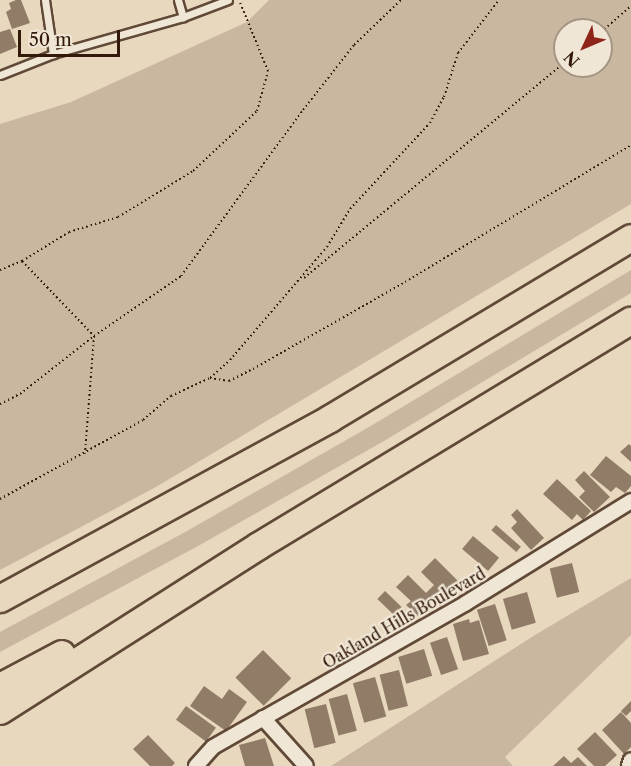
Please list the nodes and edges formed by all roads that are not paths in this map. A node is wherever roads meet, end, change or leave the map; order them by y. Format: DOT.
graph roads {
  1 [pos="45,0"];
  2 [pos="178,0"];
  3 [pos="228,0"];
  4 [pos="183,17"];
  5 [pos="54,54"];
  6 [pos="0,75"];
  7 [pos="631,238"];
  8 [pos="631,321"];
  9 [pos="631,501"];
  10 [pos="260,546"];
  11 [pos="0,599"];
  12 [pos="0,687"];
  13 [pos="0,711"];
  14 [pos="263,718"];
  15 [pos="631,760"];
  16 [pos="196,766"];
  17 [pos="306,766"];
  18 [pos="629,766"];
  1 -- 5 [label="lane"];
  2 -- 4 [label="lane"];
  3 -- 4 [label="lane"];
  4 -- 5 [label="lane"];
  5 -- 6 [label="lane"];
  7 -- 11 [label="highway"];
  8 -- 10 [label="highway"];
  9 -- 14 [label="street, Oakland Hills Boulevard"];
  10 -- 12 [label="highway"];
  10 -- 13 [label="highway"];
  14 -- 16 [label="street, Oakland Hills Boulevard"];
  14 -- 17 [label="street"];
  15 -- 18 [label="street"];
}
